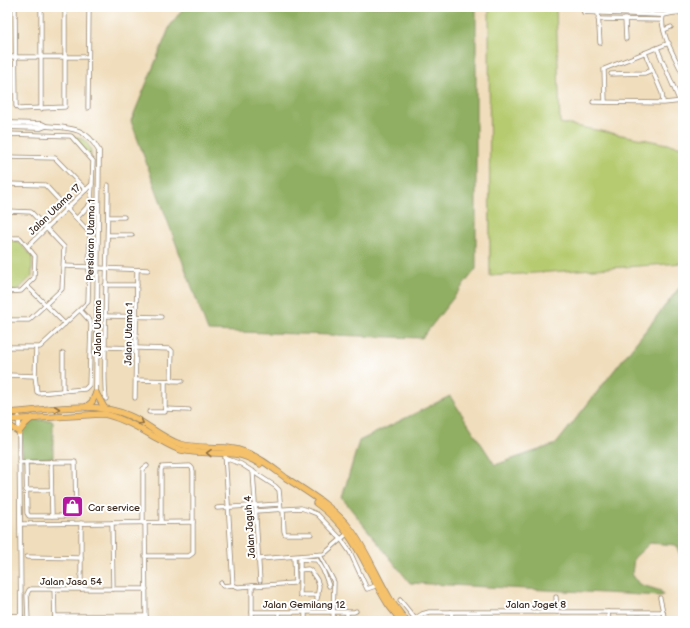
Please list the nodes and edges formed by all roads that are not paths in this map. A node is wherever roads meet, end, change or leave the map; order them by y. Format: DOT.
graph roads {
  1 [pos="16,7"];
  2 [pos="41,7"];
  3 [pos="64,7"];
  4 [pos="89,7"];
  5 [pos="617,7"];
  6 [pos="649,7"];
  7 [pos="584,12"];
  8 [pos="598,12"];
  9 [pos="683,12"];
  10 [pos="617,13"];
  11 [pos="652,14"];
  12 [pos="662,17"];
  13 [pos="598,19"];
  14 [pos="625,19"];
  15 [pos="671,27"];
  16 [pos="664,30"];
  17 [pos="626,39"];
  18 [pos="600,43"];
  19 [pos="669,43"];
  20 [pos="657,48"];
  21 [pos="645,53"];
  22 [pos="7,57"];
  23 [pos="16,57"];
  24 [pos="41,57"];
  25 [pos="65,57"];
  26 [pos="88,57"];
  27 [pos="652,70"];
  28 [pos="682,72"];
  29 [pos="611,74"];
  30 [pos="681,101"];
  31 [pos="593,102"];
  32 [pos="605,102"];
  33 [pos="663,102"];
  34 [pos="88,108"];
  35 [pos="41,109"];
  36 [pos="7,123"];
  37 [pos="46,126"];
  38 [pos="7,127"];
  39 [pos="7,134"];
  40 [pos="7,157"];
  41 [pos="7,184"];
  42 [pos="92,184"];
  43 [pos="108,185"];
  44 [pos="86,190"];
  45 [pos="67,208"];
  46 [pos="7,211"];
  47 [pos="108,217"];
  48 [pos="124,217"];
  49 [pos="76,218"];
  50 [pos="47,228"];
  51 [pos="108,235"];
  52 [pos="132,235"];
  53 [pos="7,238"];
  54 [pos="28,246"];
  55 [pos="64,266"];
  56 [pos="90,267"];
  57 [pos="98,268"];
  58 [pos="105,268"];
  59 [pos="137,270"];
  60 [pos="148,270"];
  61 [pos="105,285"];
  62 [pos="137,285"];
  63 [pos="27,286"];
  64 [pos="7,292"];
  65 [pos="45,304"];
  66 [pos="80,310"];
  67 [pos="105,316"];
  68 [pos="136,317"];
  69 [pos="160,317"];
  70 [pos="7,320"];
  71 [pos="64,324"];
  72 [pos="7,347"];
  73 [pos="105,347"];
  74 [pos="36,348"];
  75 [pos="136,348"];
  76 [pos="63,353"];
  77 [pos="7,375"];
  78 [pos="35,376"];
  79 [pos="136,380"];
  80 [pos="165,381"];
  81 [pos="171,381"];
  82 [pos="182,381"];
  83 [pos="63,391"];
  84 [pos="96,392"];
  85 [pos="136,398"];
  86 [pos="106,399"];
  87 [pos="86,407"];
  88 [pos="105,409"];
  89 [pos="189,410"];
  90 [pos="165,411"];
  91 [pos="149,412"];
  92 [pos="7,414"];
  93 [pos="19,415"];
  94 [pos="34,417"];
  95 [pos="7,420"];
  96 [pos="7,424"];
  97 [pos="19,432"];
  98 [pos="225,456"];
  99 [pos="51,461"];
  100 [pos="19,462"];
  101 [pos="26,462"];
  102 [pos="147,466"];
  103 [pos="253,471"];
  104 [pos="26,490"];
  105 [pos="51,490"];
  106 [pos="280,504"];
  107 [pos="255,505"];
  108 [pos="228,507"];
  109 [pos="217,508"];
  110 [pos="282,510"];
  111 [pos="256,511"];
  112 [pos="52,516"];
  113 [pos="65,516"];
  114 [pos="144,522"];
  115 [pos="162,522"];
  116 [pos="194,522"];
  117 [pos="65,523"];
  118 [pos="81,523"];
  119 [pos="112,523"];
  120 [pos="21,524"];
  121 [pos="351,533"];
  122 [pos="311,534"];
  123 [pos="341,539"];
  124 [pos="7,541"];
  125 [pos="320,555"];
  126 [pos="145,556"];
  127 [pos="294,556"];
  128 [pos="7,557"];
  129 [pos="27,557"];
  130 [pos="81,558"];
  131 [pos="259,559"];
  132 [pos="299,570"];
  133 [pos="260,581"];
  134 [pos="7,583"];
  135 [pos="221,583"];
  136 [pos="234,585"];
  137 [pos="378,585"];
  138 [pos="252,586"];
  139 [pos="319,586"];
  140 [pos="331,586"];
  141 [pos="54,589"];
  142 [pos="81,589"];
  143 [pos="113,589"];
  144 [pos="146,589"];
  145 [pos="7,590"];
  146 [pos="556,597"];
  147 [pos="660,598"];
  148 [pos="400,600"];
  149 [pos="356,611"];
  150 [pos="252,612"];
  151 [pos="279,612"];
  152 [pos="305,612"];
  153 [pos="333,612"];
  154 [pos="346,612"];
  155 [pos="451,612"];
  156 [pos="556,612"];
  157 [pos="608,612"];
  158 [pos="663,612"];
  159 [pos="7,616"];
  160 [pos="21,616"];
  161 [pos="55,616"];
  162 [pos="82,616"];
  163 [pos="146,616"];
  164 [pos="414,620"];
  165 [pos="21,621"];
  166 [pos="28,621"];
  167 [pos="55,621"];
  168 [pos="83,621"];
  169 [pos="146,621"];
  170 [pos="252,621"];
  171 [pos="279,621"];
  172 [pos="305,621"];
  173 [pos="333,621"];
  174 [pos="347,621"];
  175 [pos="401,621"];
  176 [pos="406,621"];
  177 [pos="453,621"];
  178 [pos="609,621"];
  179 [pos="665,621"];
  1 -- 23 [label="street"];
  2 -- 24 [label="street"];
  3 -- 25 [label="street"];
  4 -- 26 [label="street"];
  5 -- 10 [label="street"];
  6 -- 11 [label="street"];
  7 -- 8 [label="street"];
  8 -- 10 [label="street"];
  8 -- 13 [label="street"];
  9 -- 12 [label="street"];
  10 -- 11 [label="street"];
  11 -- 12 [label="street"];
  12 -- 14 [label="street"];
  12 -- 16 [label="street"];
  13 -- 14 [label="street"];
  13 -- 18 [label="street"];
  14 -- 17 [label="street"];
  15 -- 16 [label="street"];
  16 -- 19 [label="street"];
  19 -- 20 [label="street"];
  19 -- 28 [label="street"];
  20 -- 21 [label="street"];
  20 -- 30 [label="street"];
  21 -- 27 [label="street"];
  21 -- 32 [label="street"];
  22 -- 23 [label="street"];
  23 -- 24 [label="street"];
  23 -- 35 [label="street"];
  24 -- 25 [label="street"];
  24 -- 35 [label="street"];
  25 -- 26 [label="street"];
  25 -- 35 [label="street"];
  26 -- 34 [label="street"];
  27 -- 29 [label="street"];
  27 -- 33 [label="street"];
  30 -- 33 [label="street"];
  31 -- 32 [label="street"];
  32 -- 33 [label="street"];
  36 -- 37 [label="street, Persiaran Utama 1"];
  37 -- 38 [label="street, Persiaran Utama 1"];
  37 -- 57 [label="street, Persiaran Utama 1"];
  39 -- 42 [label="street, Jalan Utama 17"];
  40 -- 44 [label="street"];
  41 -- 45 [label="street"];
  42 -- 44 [label="street, Jalan Utama 17"];
  42 -- 49 [label="street"];
  43 -- 47 [label="street, Jalan Utama"];
  44 -- 45 [label="street, Jalan Utama 17"];
  45 -- 49 [label="street"];
  45 -- 50 [label="street, Jalan Utama 17"];
  46 -- 50 [label="street"];
  47 -- 48 [label="street"];
  47 -- 51 [label="street, Jalan Utama"];
  49 -- 56 [label="street"];
  50 -- 54 [label="street, Jalan Utama 17"];
  50 -- 55 [label="street"];
  51 -- 52 [label="street"];
  51 -- 58 [label="street, Jalan Utama"];
  53 -- 54 [label="street"];
  54 -- 63 [label="street"];
  55 -- 56 [label="street"];
  55 -- 65 [label="street"];
  56 -- 66 [label="street"];
  57 -- 58 [label="street"];
  57 -- 84 [label="street, Persiaran Utama 1"];
  58 -- 59 [label="street"];
  58 -- 61 [label="street, Jalan Utama"];
  59 -- 60 [label="street"];
  59 -- 62 [label="street, Jalan Utama 1"];
  61 -- 62 [label="street"];
  61 -- 67 [label="street, Jalan Utama"];
  62 -- 68 [label="street, Jalan Utama 1"];
  63 -- 64 [label="street"];
  63 -- 65 [label="street"];
  65 -- 70 [label="street"];
  65 -- 71 [label="street"];
  66 -- 71 [label="street"];
  66 -- 83 [label="street"];
  67 -- 68 [label="street"];
  67 -- 73 [label="street, Jalan Utama"];
  68 -- 69 [label="street"];
  68 -- 75 [label="street, Jalan Utama 1"];
  71 -- 74 [label="street"];
  72 -- 74 [label="street"];
  73 -- 75 [label="street"];
  73 -- 86 [label="street, Jalan Utama"];
  74 -- 78 [label="street"];
  75 -- 79 [label="street, Jalan Utama 1"];
  75 -- 81 [label="street"];
  76 -- 83 [label="street"];
  77 -- 78 [label="street"];
  78 -- 83 [label="street"];
  79 -- 80 [label="street"];
  79 -- 85 [label="street, Jalan Utama 1"];
  80 -- 81 [label="street"];
  80 -- 90 [label="street"];
  81 -- 82 [label="street"];
  84 -- 87 [label="main road"];
  84 -- 88 [label="main road"];
  87 -- 88 [label="main road"];
  93 -- 87 [label="main road, one-way"];
  88 -- 121 [label="main road, one-way"];
  89 -- 90 [label="street"];
  90 -- 91 [label="street"];
  92 -- 93 [label="main road"];
  93 -- 94 [label="main road"];
  93 -- 95 [label="main road"];
  93 -- 97 [label="street"];
  94 -- 97 [label="main road"];
  98 -- 94 [label="main road, one-way"];
  96 -- 97 [label="main road"];
  97 -- 100 [label="street"];
  98 -- 103 [label="street"];
  98 -- 108 [label="street"];
  98 -- 121 [label="main road"];
  99 -- 101 [label="street"];
  99 -- 105 [label="street"];
  99 -- 113 [label="street"];
  100 -- 101 [label="street"];
  100 -- 120 [label="street"];
  101 -- 104 [label="street"];
  102 -- 114 [label="street"];
  103 -- 106 [label="street"];
  103 -- 107 [label="street, Jalan Jaguh 4"];
  104 -- 105 [label="street"];
  104 -- 112 [label="street"];
  105 -- 112 [label="street"];
  106 -- 107 [label="street"];
  106 -- 110 [label="street"];
  107 -- 108 [label="street"];
  107 -- 111 [label="street, Jalan Jaguh 4"];
  108 -- 109 [label="street"];
  108 -- 136 [label="street"];
  110 -- 111 [label="street"];
  110 -- 122 [label="street"];
  110 -- 123 [label="street"];
  111 -- 131 [label="street, Jalan Jaguh 4"];
  112 -- 113 [label="street"];
  113 -- 117 [label="street"];
  114 -- 115 [label="street"];
  114 -- 119 [label="street"];
  114 -- 126 [label="street"];
  115 -- 116 [label="street"];
  115 -- 116 [label="street"];
  116 -- 126 [label="street"];
  117 -- 118 [label="street"];
  117 -- 120 [label="street"];
  118 -- 119 [label="street"];
  118 -- 130 [label="street"];
  119 -- 143 [label="street"];
  120 -- 160 [label="street"];
  121 -- 123 [label="street"];
  121 -- 137 [label="main road"];
  121 -- 176 [label="main road"];
  123 -- 125 [label="street"];
  123 -- 137 [label="street"];
  124 -- 128 [label="street"];
  125 -- 127 [label="street"];
  125 -- 140 [label="street"];
  126 -- 144 [label="street"];
  127 -- 131 [label="street"];
  127 -- 138 [label="street"];
  128 -- 134 [label="street"];
  129 -- 130 [label="street"];
  130 -- 142 [label="street"];
  131 -- 133 [label="street, Jalan Jaguh 4"];
  132 -- 139 [label="street"];
  132 -- 139 [label="street"];
  132 -- 140 [label="street"];
  134 -- 145 [label="street"];
  135 -- 136 [label="street"];
  136 -- 138 [label="street"];
  137 -- 175 [label="main road"];
  138 -- 150 [label="street"];
  139 -- 140 [label="street"];
  140 -- 153 [label="street"];
  141 -- 142 [label="street, Jalan Jasa 54"];
  141 -- 161 [label="street"];
  141 -- 166 [label="street, Jalan Jasa 54"];
  142 -- 143 [label="street, Jalan Jasa 54"];
  143 -- 144 [label="street, Jalan Jasa 54"];
  144 -- 163 [label="street"];
  146 -- 156 [label="street"];
  147 -- 158 [label="street"];
  148 -- 164 [label="street"];
  149 -- 154 [label="street, Jalan Gemilang 12"];
  150 -- 151 [label="street, Jalan Gemilang 12"];
  150 -- 170 [label="street"];
  151 -- 152 [label="street, Jalan Gemilang 12"];
  151 -- 171 [label="street"];
  152 -- 153 [label="street, Jalan Gemilang 12"];
  152 -- 172 [label="street"];
  153 -- 154 [label="street, Jalan Gemilang 12"];
  153 -- 173 [label="street"];
  154 -- 174 [label="street"];
  155 -- 156 [label="street, Jalan Joget 8"];
  155 -- 164 [label="street, Jalan Joget 8"];
  155 -- 177 [label="street"];
  156 -- 157 [label="street, Jalan Joget 8"];
  157 -- 158 [label="street, Jalan Joget 8"];
  157 -- 178 [label="street"];
  158 -- 179 [label="street"];
  159 -- 160 [label="street"];
  160 -- 165 [label="street"];
  161 -- 162 [label="street"];
  161 -- 167 [label="street"];
  162 -- 163 [label="street"];
  162 -- 168 [label="street"];
  163 -- 169 [label="street"];
}
